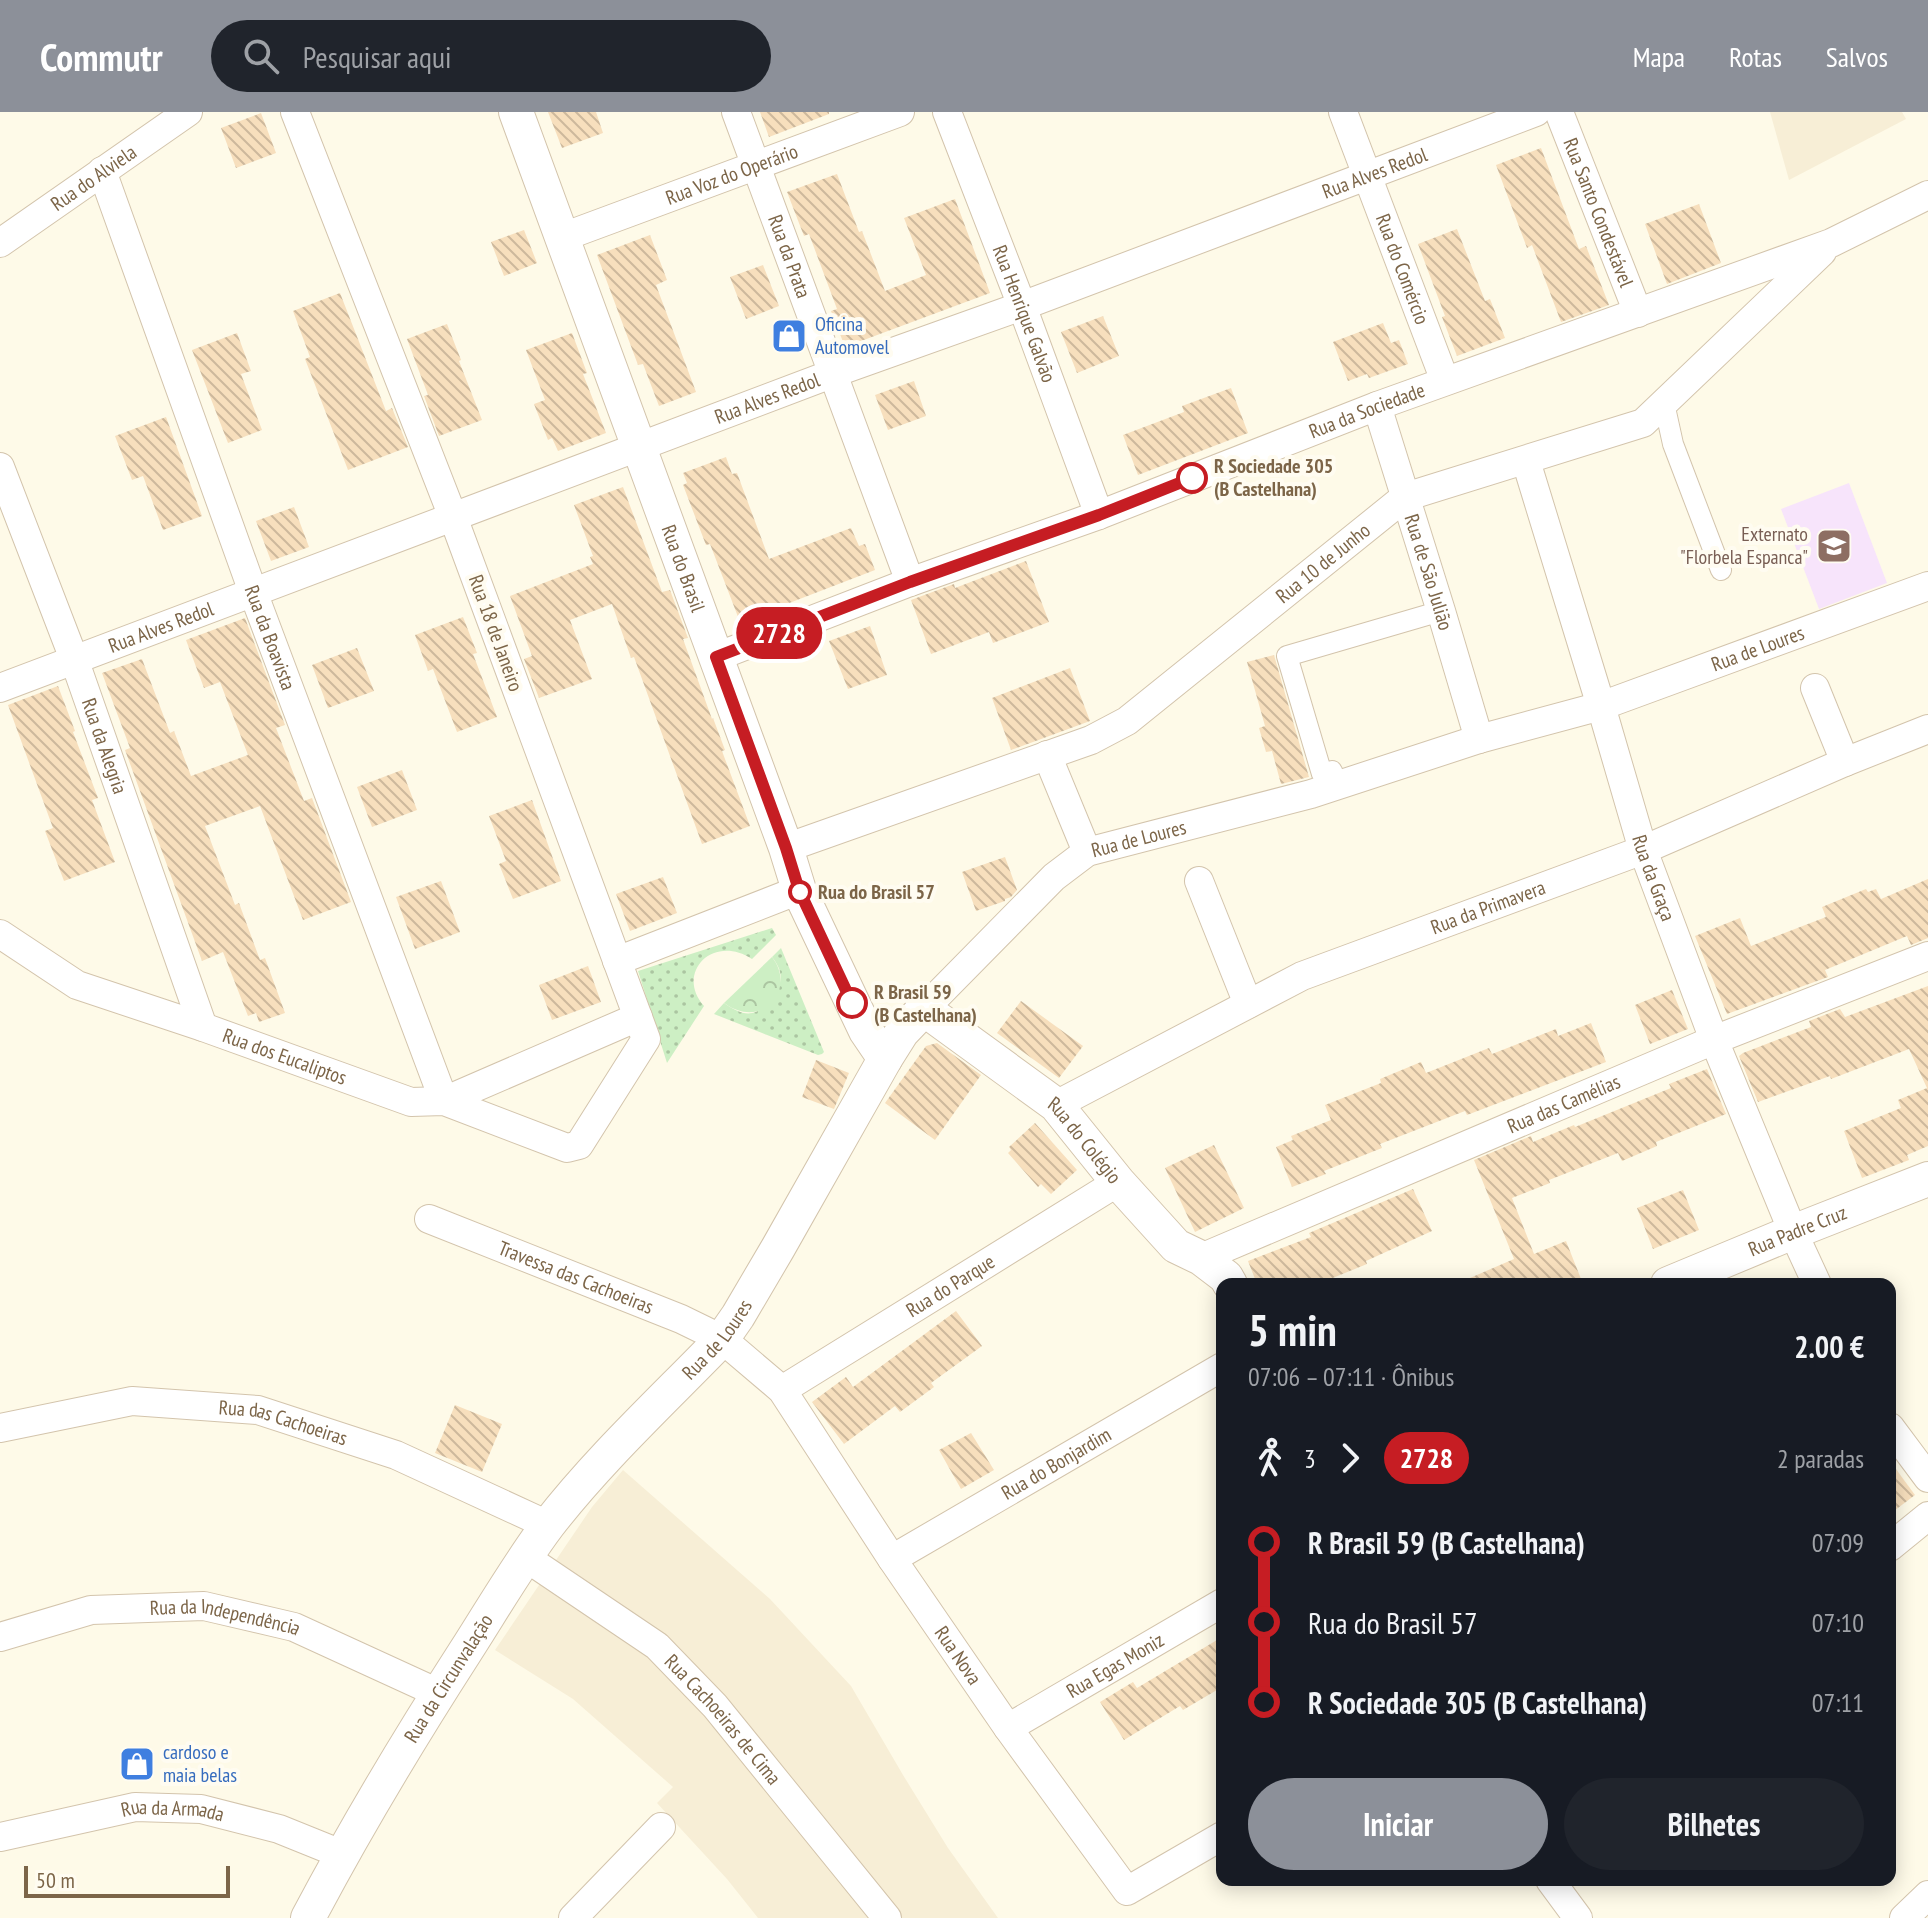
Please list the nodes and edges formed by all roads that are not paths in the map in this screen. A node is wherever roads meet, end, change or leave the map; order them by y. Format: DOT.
graph roads {
  1 [pos="188,112"];
  2 [pos="295,112"];
  3 [pos="516,112"];
  4 [pos="736,112"];
  5 [pos="900,112"];
  6 [pos="947,112"];
  7 [pos="1343,112"];
  8 [pos="1536,112"];
  9 [pos="1559,112"];
  10 [pos="756,165"];
  11 [pos="102,171"];
  12 [pos="1367,175"];
  13 [pos="1928,195"];
  14 [pos="563,237"];
  15 [pos="0,243"];
  16 [pos="1831,243"];
  17 [pos="1022,306"];
  18 [pos="1638,313"];
  19 [pos="834,373"];
  20 [pos="1445,381"];
  21 [pos="1664,403"];
  22 [pos="1377,406"];
  23 [pos="640,447"];
  24 [pos="1526,461"];
  25 [pos="0,467"];
  26 [pos="1405,497"];
  27 [pos="1099,515"];
  28 [pos="453,517"];
  29 [pos="1721,570"];
  30 [pos="910,582"];
  31 [pos="1928,586"];
  32 [pos="253,592"];
  33 [pos="1441,611"];
  34 [pos="716,657"];
  35 [pos="74,659"];
  36 [pos="0,688"];
  37 [pos="1815,688"];
  38 [pos="1601,706"];
  39 [pos="1928,729"];
  40 [pos="1479,739"];
  41 [pos="1047,755"];
  42 [pos="1845,762"];
  43 [pos="1337,786"];
  44 [pos="786,848"];
  45 [pos="1643,850"];
  46 [pos="1087,852"];
  47 [pos="1199,881"];
  48 [pos="799,890"];
  49 [pos="0,934"];
  50 [pos="1928,956"];
  51 [pos="617,961"];
  52 [pos="1248,1004"];
  53 [pos="924,1009"];
  54 [pos="638,1017"];
  55 [pos="203,1027"];
  56 [pos="1714,1040"];
  57 [pos="885,1059"];
  58 [pos="444,1101"];
  59 [pos="1056,1105"];
  60 [pos="579,1145"];
  61 [pos="1928,1179"];
  62 [pos="1118,1182"];
  63 [pos="429,1219"];
  64 [pos="1793,1232"];
  65 [pos="1201,1258"];
  66 [pos="1227,1278"];
  67 [pos="1682,1278"];
  68 [pos="1814,1278"];
  69 [pos="722,1339"];
  70 [pos="1216,1370"];
  71 [pos="782,1390"];
  72 [pos="0,1428"];
  73 [pos="1896,1435"];
  74 [pos="611,1454"];
  75 [pos="1928,1478"];
  76 [pos="1928,1516"];
  77 [pos="548,1525"];
  78 [pos="1896,1542"];
  79 [pos="525,1557"];
  80 [pos="892,1559"];
  81 [pos="1216,1607"];
  82 [pos="0,1637"];
  83 [pos="438,1693"];
  84 [pos="1008,1728"];
  85 [pos="661,1827"];
  86 [pos="0,1837"];
  87 [pos="1216,1839"];
  88 [pos="341,1854"];
  89 [pos="1554,1886"];
  90 [pos="1928,1895"];
  91 [pos="308,1918"];
  92 [pos="573,1918"];
  93 [pos="887,1918"];
  94 [pos="1578,1918"];
  95 [pos="1904,1918"];
  1 -- 11 [label="street, Rua do Alviela"];
  2 -- 28 [label="street, Rua 18 de Janeiro"];
  3 -- 14 [label="street, Rua do Brasil"];
  4 -- 10 [label="street, Rua da Prata"];
  5 -- 10 [label="street, Rua Voz do Operário"];
  6 -- 17 [label="street, Rua Henrique Galvão"];
  7 -- 12 [label="street, Rua do Comércio"];
  8 -- 12 [label="street, Rua Alves Redol"];
  9 -- 18 [label="street, Rua Santo Condestável"];
  10 -- 14 [label="street, Rua Voz do Operário"];
  10 -- 19 [label="street, Rua da Prata"];
  11 -- 15 [label="street, Rua do Alviela"];
  11 -- 32 [label="street, Rua da Boavista"];
  12 -- 17 [label="street, Rua Alves Redol"];
  12 -- 20 [label="street, Rua do Comércio"];
  13 -- 16 [label="street, Rua da Sociedade"];
  14 -- 23 [label="street, Rua do Brasil"];
  16 -- 18 [label="street, Rua da Sociedade"];
  16 -- 21 [label="street, Rua 10 de Junho"];
  17 -- 19 [label="street, Rua Alves Redol"];
  17 -- 27 [label="street, Rua Henrique Galvão"];
  18 -- 20 [label="street, Rua da Sociedade"];
  19 -- 23 [label="street, Rua Alves Redol"];
  19 -- 30 [label="street, Rua da Prata"];
  20 -- 22 [label="street, Rua da Sociedade"];
  21 -- 24 [label="street, Rua 10 de Junho"];
  21 -- 29 [label="street"];
  22 -- 26 [label="street, Rua de São Julião"];
  22 -- 27 [label="street, Rua da Sociedade"];
  23 -- 28 [label="street, Rua Alves Redol"];
  23 -- 34 [label="street, Rua do Brasil"];
  24 -- 26 [label="street, Rua 10 de Junho"];
  24 -- 38 [label="street, Rua da Graça"];
  25 -- 35 [label="street, Rua da Alegria"];
  26 -- 33 [label="street, Rua de São Julião"];
  26 -- 41 [label="street, Rua 10 de Junho"];
  27 -- 30 [label="street, Rua da Sociedade"];
  28 -- 32 [label="street, Rua Alves Redol"];
  28 -- 51 [label="street, Rua 18 de Janeiro"];
  30 -- 34 [label="street, Rua da Sociedade"];
  31 -- 38 [label="street, Rua de Loures"];
  32 -- 35 [label="street, Rua Alves Redol"];
  32 -- 58 [label="street, Rua da Boavista"];
  33 -- 40 [label="street, Rua de São Julião"];
  33 -- 43 [label="street"];
  34 -- 44 [label="street, Rua do Brasil"];
  35 -- 36 [label="street, Rua Alves Redol"];
  35 -- 55 [label="street, Rua da Alegria"];
  37 -- 42 [label="street"];
  38 -- 40 [label="street, Rua de Loures"];
  38 -- 45 [label="street, Rua da Graça"];
  39 -- 42 [label="street, Rua da Primavera"];
  40 -- 43 [label="street, Rua de Loures"];
  41 -- 44 [label="street, Rua 10 de Junho"];
  41 -- 46 [label="street"];
  42 -- 45 [label="street, Rua da Primavera"];
  43 -- 46 [label="street, Rua de Loures"];
  44 -- 48 [label="street, Rua do Brasil"];
  45 -- 52 [label="street, Rua da Primavera"];
  45 -- 56 [label="street, Rua da Graça"];
  46 -- 53 [label="street, Rua de Loures"];
  47 -- 52 [label="street"];
  48 -- 51 [label="street"];
  48 -- 57 [label="street, Rua do Brasil"];
  49 -- 55 [label="street, Rua dos Eucaliptos"];
  50 -- 56 [label="street, Rua das Camélias"];
  51 -- 54 [label="street, Rua 18 de Janeiro"];
  52 -- 59 [label="street, Rua da Primavera"];
  53 -- 57 [label="street, Rua de Loures"];
  53 -- 59 [label="street, Rua do Colégio"];
  54 -- 58 [label="street"];
  54 -- 60 [label="street, Rua 18 de Janeiro"];
  55 -- 58 [label="street, Rua dos Eucaliptos"];
  56 -- 64 [label="street, Rua da Graça"];
  56 -- 65 [label="street, Rua das Camélias"];
  57 -- 69 [label="street, Rua de Loures"];
  58 -- 60 [label="street, Rua dos Eucaliptos"];
  59 -- 62 [label="street, Rua do Colégio"];
  61 -- 64 [label="street, Rua Padre Cruz"];
  62 -- 65 [label="street, Rua do Colégio"];
  62 -- 71 [label="street, Rua do Parque"];
  63 -- 69 [label="street, Travessa das Cachoeiras"];
  64 -- 67 [label="street, Rua Padre Cruz"];
  64 -- 68 [label="street, Rua da Graça"];
  65 -- 66 [label="street, Rua do Colégio"];
  69 -- 71 [label="street, Rua Nova"];
  69 -- 74 [label="street, Rua de Loures"];
  70 -- 80 [label="street, Rua do Bonjardim"];
  71 -- 80 [label="street, Rua Nova"];
  72 -- 77 [label="street, Rua das Cachoeiras"];
  73 -- 75 [label="street"];
  74 -- 77 [label="street, Rua da Circunvalação"];
  76 -- 78 [label="street"];
  77 -- 79 [label="street, Rua da Circunvalação"];
  79 -- 83 [label="street, Rua da Circunvalação"];
  79 -- 93 [label="street, Rua Cachoeiras de Cima"];
  80 -- 84 [label="street, Rua Nova"];
  81 -- 84 [label="street, Rua Egas Moniz"];
  82 -- 83 [label="street, Rua da Independência"];
  83 -- 88 [label="street, Rua da Circunvalação"];
  84 -- 87 [label="street, Rua Nova"];
  85 -- 92 [label="street"];
  86 -- 88 [label="street, Rua da Armada"];
  88 -- 91 [label="street, Rua da Circunvalação"];
  89 -- 94 [label="street"];
  90 -- 95 [label="street"];
}
